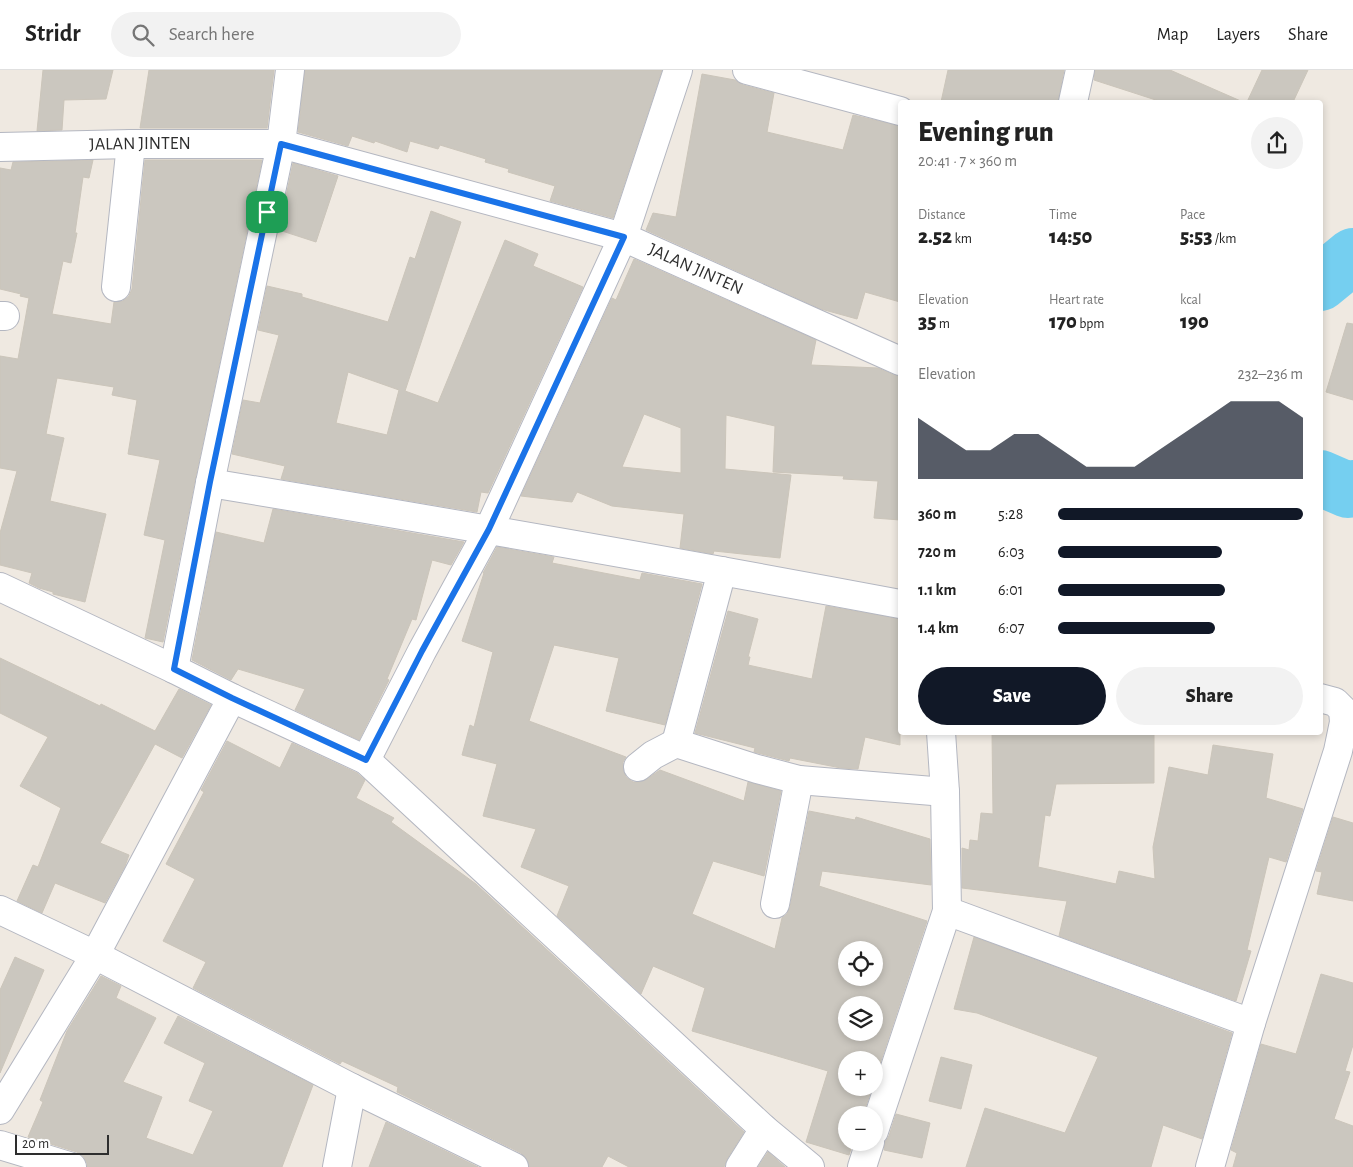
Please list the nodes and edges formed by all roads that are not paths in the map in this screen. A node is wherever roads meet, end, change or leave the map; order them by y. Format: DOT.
graph roads {
  1 [pos="290,70"];
  2 [pos="678,70"];
  3 [pos="746,70"];
  4 [pos="1080,70"];
  5 [pos="1073,100"];
  6 [pos="898,110"];
  7 [pos="131,144"];
  8 [pos="281,144"];
  9 [pos="0,147"];
  10 [pos="624,237"];
  11 [pos="116,287"];
  12 [pos="898,361"];
  13 [pos="210,482"];
  14 [pos="489,529"];
  15 [pos="722,570"];
  16 [pos="0,587"];
  17 [pos="898,604"];
  18 [pos="174,669"];
  19 [pos="232,698"];
  20 [pos="1323,699"];
  21 [pos="941,735"];
  22 [pos="676,743"];
  23 [pos="1346,752"];
  24 [pos="366,760"];
  25 [pos="638,767"];
  26 [pos="799,780"];
  27 [pos="945,792"];
  28 [pos="775,904"];
  29 [pos="0,910"];
  30 [pos="947,910"];
  31 [pos="95,955"];
  32 [pos="1252,1023"];
  33 [pos="352,1088"];
  34 [pos="882,1106"];
  35 [pos="0,1110"];
  36 [pos="764,1129"];
  37 [pos="0,1145"];
  38 [pos="867,1151"];
  39 [pos="72,1167"];
  40 [pos="337,1167"];
  41 [pos="514,1167"];
  42 [pos="740,1167"];
  43 [pos="810,1167"];
  44 [pos="862,1167"];
  45 [pos="1210,1167"];
  1 -- 8 [label="street"];
  2 -- 10 [label="street"];
  3 -- 6 [label="street"];
  4 -- 5 [label="street"];
  7 -- 8 [label="street, JALAN JINTEN"];
  7 -- 9 [label="street, JALAN JINTEN"];
  7 -- 11 [label="street"];
  8 -- 10 [label="street, JALAN JINTEN"];
  8 -- 13 [label="street"];
  10 -- 12 [label="street, JALAN JINTEN"];
  10 -- 14 [label="street"];
  13 -- 14 [label="street"];
  13 -- 18 [label="street"];
  14 -- 15 [label="street"];
  14 -- 24 [label="street"];
  15 -- 17 [label="street"];
  15 -- 22 [label="street"];
  16 -- 18 [label="street"];
  18 -- 19 [label="street"];
  19 -- 24 [label="street"];
  19 -- 31 [label="street"];
  20 -- 23 [label="street"];
  21 -- 27 [label="street"];
  22 -- 25 [label="street"];
  22 -- 26 [label="street"];
  23 -- 32 [label="street"];
  24 -- 36 [label="street"];
  26 -- 27 [label="street"];
  26 -- 28 [label="street"];
  27 -- 30 [label="street"];
  29 -- 31 [label="street"];
  30 -- 32 [label="street"];
  30 -- 34 [label="street"];
  31 -- 33 [label="street"];
  31 -- 35 [label="street"];
  32 -- 45 [label="street"];
  33 -- 40 [label="street"];
  33 -- 41 [label="street"];
  36 -- 42 [label="street"];
  36 -- 43 [label="street"];
  37 -- 39 [label="street"];
  38 -- 44 [label="street"];
}
